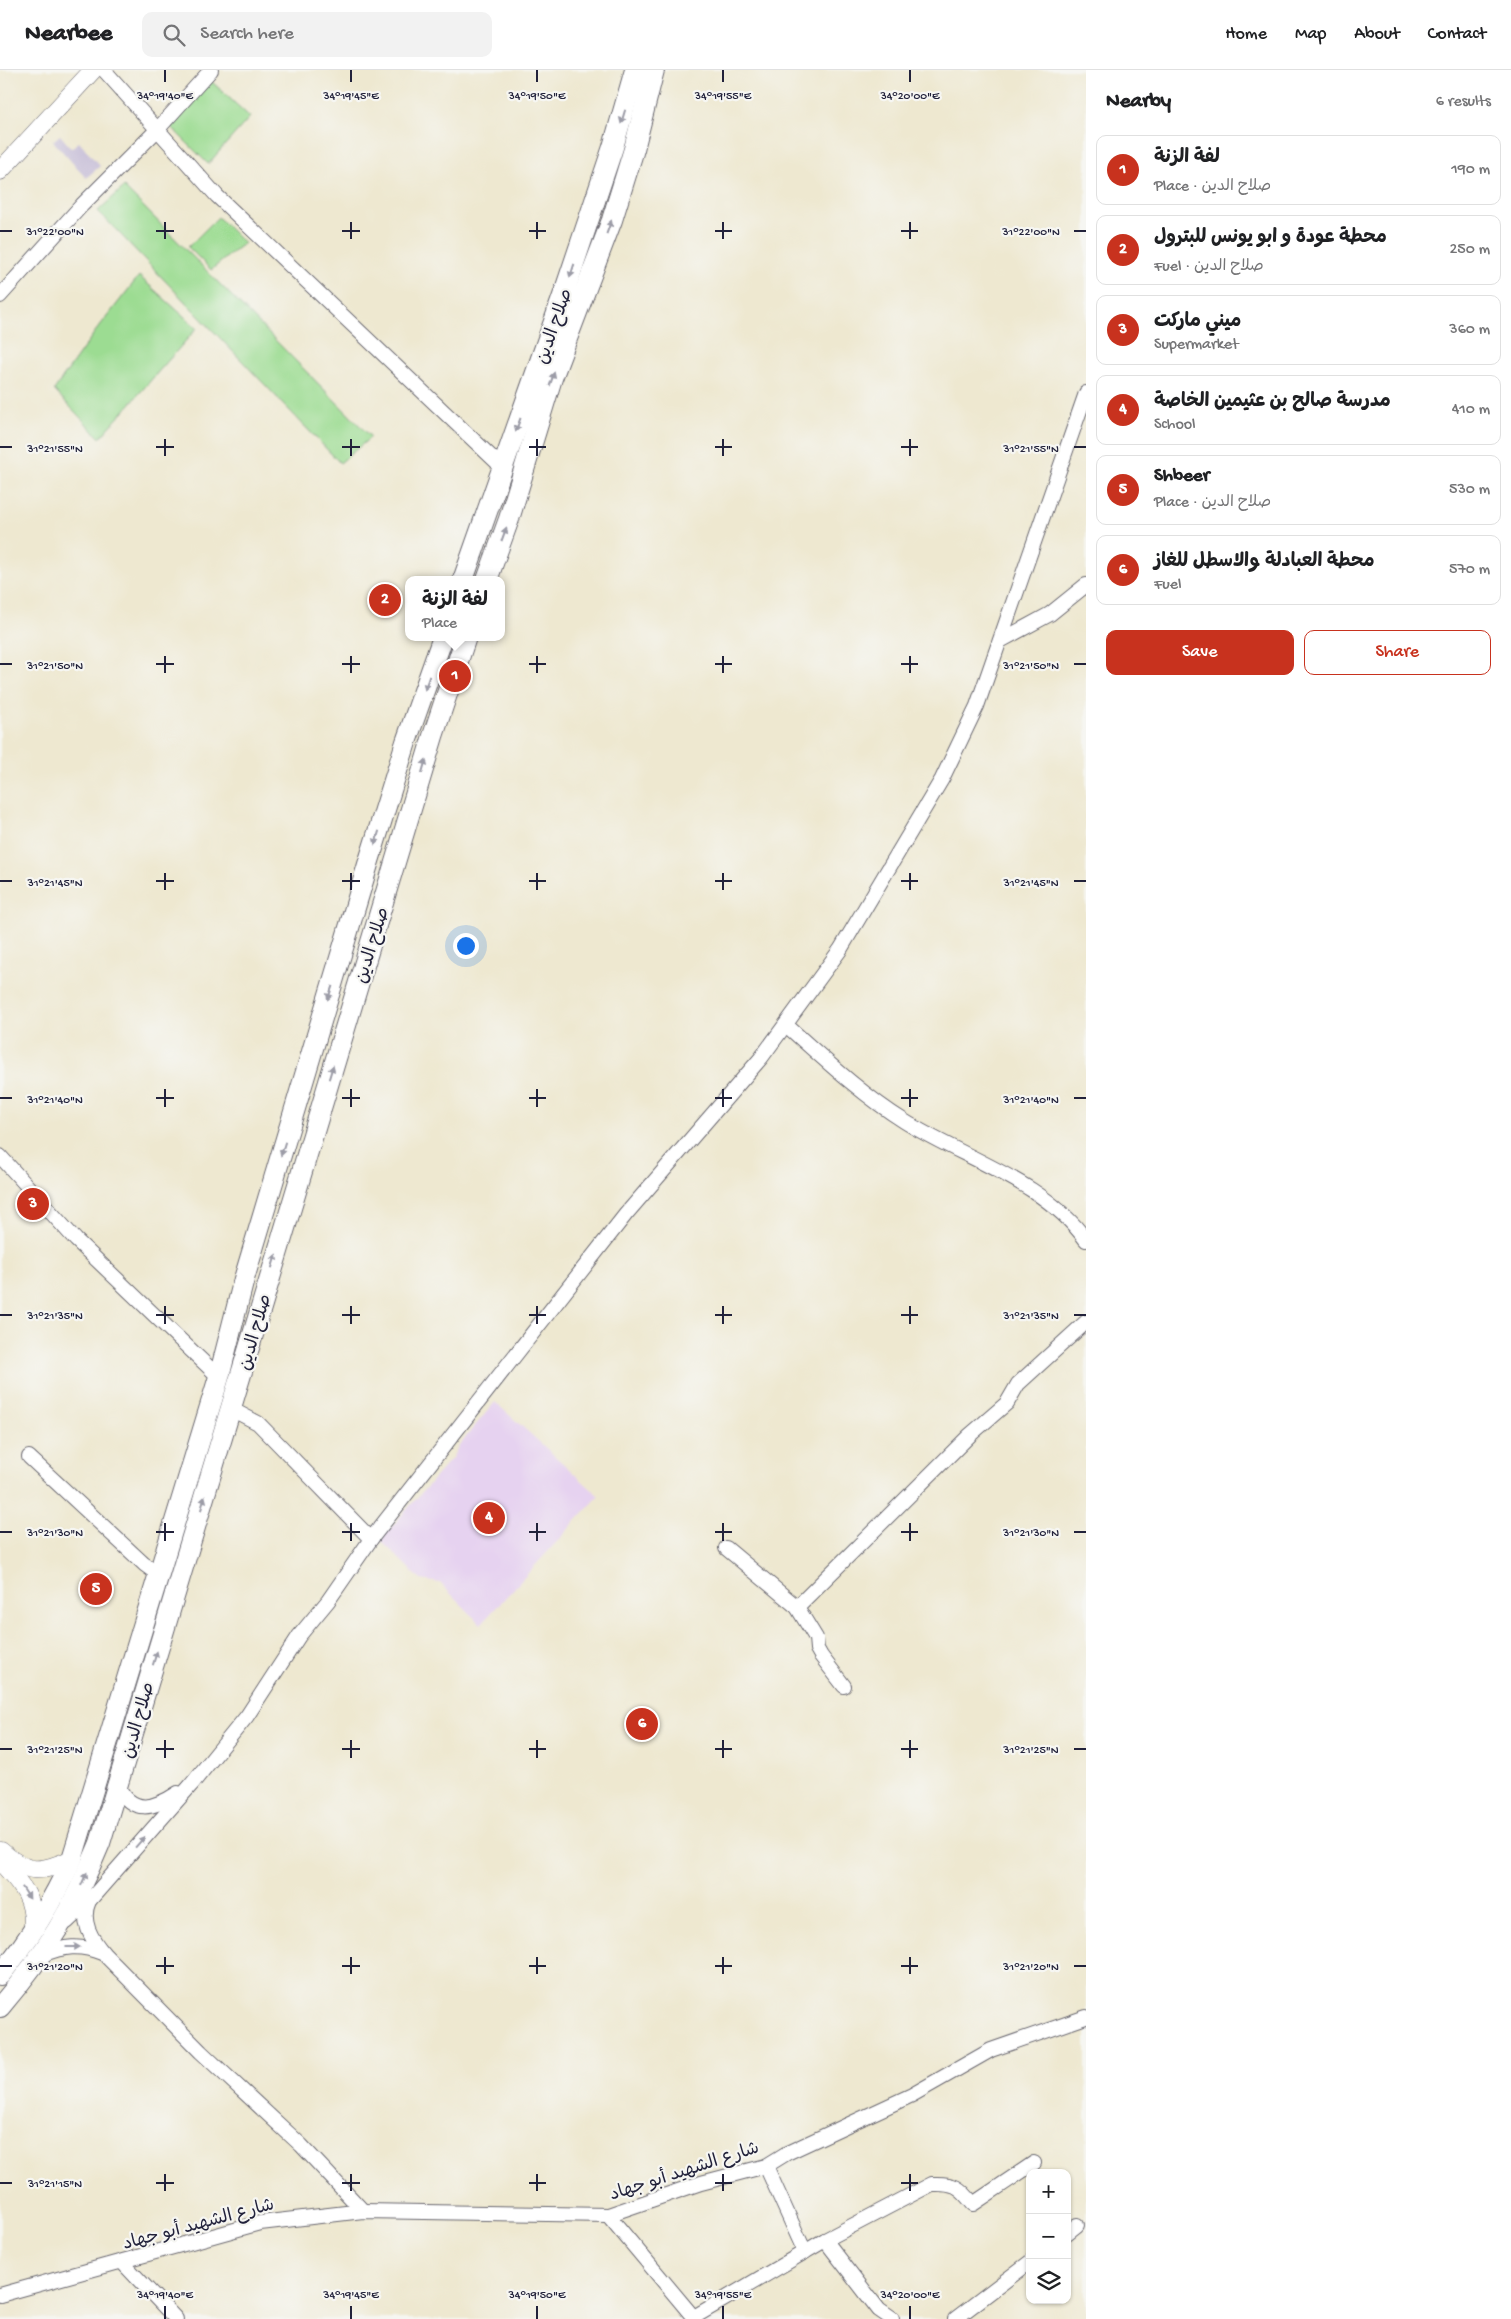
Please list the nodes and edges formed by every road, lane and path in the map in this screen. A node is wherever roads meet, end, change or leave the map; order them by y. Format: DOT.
graph roads {
  1 [pos="93,70"];
  2 [pos="104,70"];
  3 [pos="211,70"];
  4 [pos="654,70"];
  5 [pos="639,83"];
  6 [pos="158,130"];
  7 [pos="0,171"];
  8 [pos="0,296"];
  9 [pos="1086,393"];
  10 [pos="503,468"];
  11 [pos="464,576"];
  12 [pos="488,576"];
  13 [pos="1086,585"];
  14 [pos="442,641"];
  15 [pos="465,641"];
  16 [pos="1000,641"];
  17 [pos="394,782"];
  18 [pos="417,791"];
  19 [pos="786,1025"];
  20 [pos="299,1097"];
  21 [pos="321,1107"];
  22 [pos="0,1156"];
  23 [pos="1086,1240"];
  24 [pos="1086,1322"];
  25 [pos="219,1377"];
  26 [pos="231,1409"];
  27 [pos="29,1457"];
  28 [pos="371,1538"];
  29 [pos="726,1548"];
  30 [pos="159,1575"];
  31 [pos="797,1607"];
  32 [pos="844,1686"];
  33 [pos="191,1785"];
  34 [pos="118,1786"];
  35 [pos="0,1850"];
  36 [pos="72,1859"];
  37 [pos="0,1861"];
  38 [pos="89,1901"];
  39 [pos="59,1929"];
  40 [pos="33,1931"];
  41 [pos="42,1955"];
  42 [pos="105,1955"];
  43 [pos="0,1975"];
  44 [pos="0,2007"];
  45 [pos="1086,2017"];
  46 [pos="1034,2163"];
  47 [pos="766,2166"];
  48 [pos="363,2210"];
  49 [pos="608,2215"];
  50 [pos="825,2240"];
  51 [pos="805,2252"];
  52 [pos="123,2262"];
  53 [pos="1026,2265"];
  54 [pos="0,2295"];
  55 [pos="695,2318"];
  56 [pos="176,2319"];
  57 [pos="892,2319"];
  58 [pos="955,2319"];
  1 -- 7 [label="main road"];
  2 -- 6 [label="street"];
  3 -- 6 [label="street"];
  4 -- 5 [label="highway, صلاح الدين"];
  5 -- 10 [label="highway, صلاح الدين, one-way"];
  12 -- 5 [label="highway, صلاح الدين, one-way"];
  6 -- 8 [label="street"];
  6 -- 10 [label="street"];
  9 -- 16 [label="street"];
  10 -- 11 [label="highway, صلاح الدين"];
  13 -- 16 [label="street"];
  14 -- 17 [label="highway, صلاح الدين, one-way"];
  18 -- 15 [label="highway, صلاح الدين, one-way"];
  16 -- 19 [label="street"];
  17 -- 18 [label="highway"];
  17 -- 20 [label="highway, صلاح الدين, one-way"];
  21 -- 18 [label="highway, صلاح الدين, one-way"];
  19 -- 23 [label="street"];
  19 -- 28 [label="street"];
  20 -- 21 [label="highway"];
  20 -- 25 [label="highway, صلاح الدين, one-way"];
  26 -- 21 [label="highway, صلاح الدين, one-way"];
  22 -- 25 [label="street"];
  24 -- 31 [label="street"];
  25 -- 30 [label="highway, صلاح الدين"];
  26 -- 28 [label="street"];
  34 -- 26 [label="highway, صلاح الدين, one-way"];
  27 -- 30 [label="street"];
  28 -- 33 [label="street"];
  29 -- 31 [label="street"];
  30 -- 36 [label="highway, صلاح الدين"];
  31 -- 32 [label="street"];
  33 -- 34 [label="street"];
  38 -- 33 [label="street, one-way"];
  39 -- 34 [label="highway, صلاح الدين, one-way"];
  35 -- 36 [label="main road"];
  36 -- 40 [label="highway, صلاح الدين"];
  37 -- 40 [label="main road, one-way"];
  38 -- 39 [label="street"];
  38 -- 42 [label="street"];
  39 -- 41 [label="highway, صلاح الدين"];
  40 -- 43 [label="highway, صلاح الدين"];
  41 -- 42 [label="street, one-way"];
  41 -- 44 [label="highway, صلاح الدين"];
  42 -- 48 [label="street"];
  45 -- 47 [label="street, شارع الشهيد أبو جهاد"];
  46 -- 50 [label="street"];
  47 -- 49 [label="street, شارع الشهيد أبو جهاد"];
  47 -- 51 [label="street"];
  48 -- 49 [label="street, شارع الشهيد أبو جهاد"];
  48 -- 52 [label="street, شارع الشهيد أبو جهاد"];
  49 -- 55 [label="street"];
  50 -- 51 [label="street"];
  50 -- 57 [label="street"];
  51 -- 55 [label="street"];
  52 -- 54 [label="street, شارع الشهيد أبو جهاد"];
  52 -- 56 [label="street"];
  53 -- 58 [label="street"];
}
